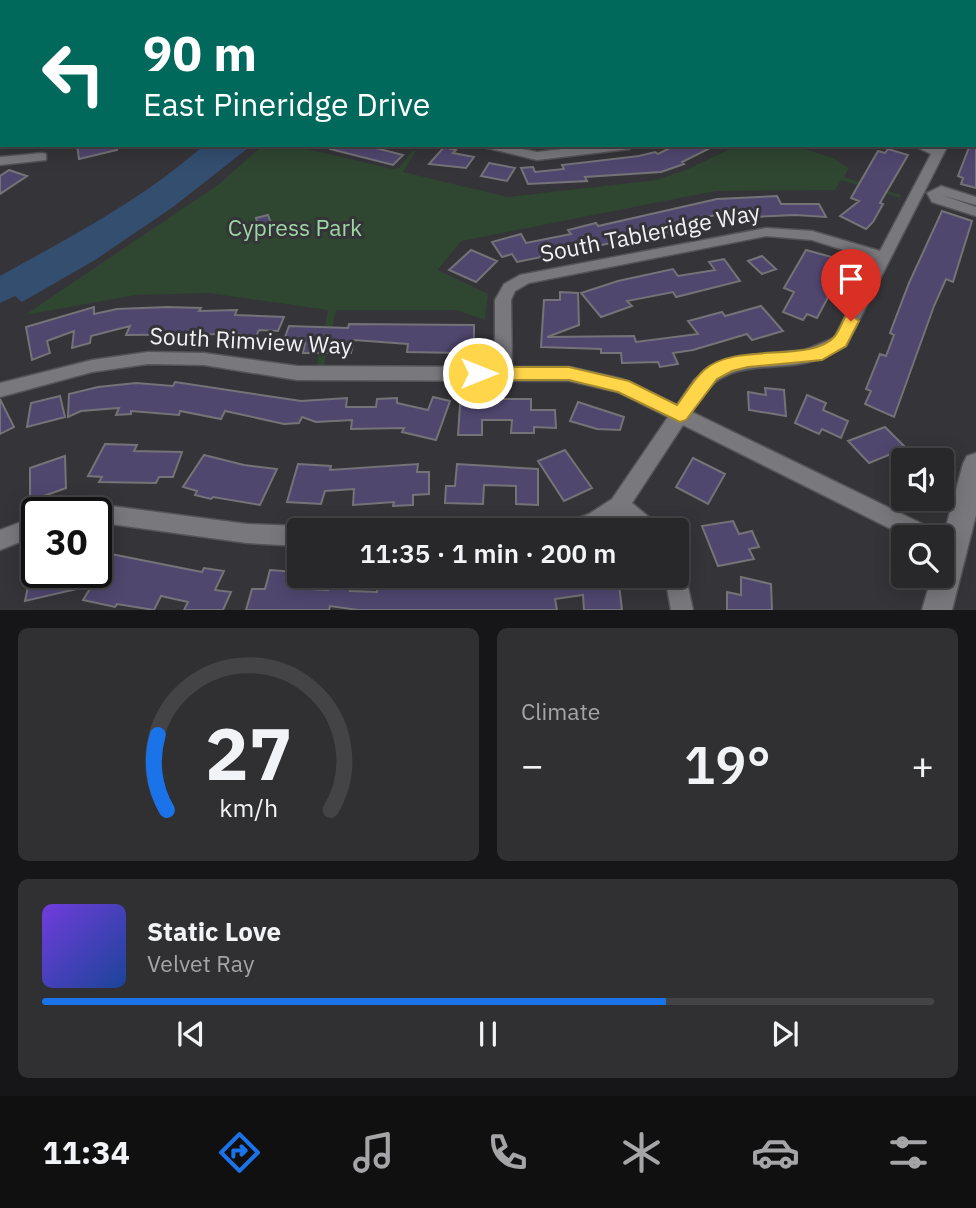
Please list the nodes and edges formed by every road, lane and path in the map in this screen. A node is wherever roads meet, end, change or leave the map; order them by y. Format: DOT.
graph roads {
  1 [pos="491,147"];
  2 [pos="612,147"];
  3 [pos="941,148"];
  4 [pos="42,158"];
  5 [pos="0,161"];
  6 [pos="927,191"];
  7 [pos="976,201"];
  8 [pos="976,212"];
  9 [pos="885,258"];
  10 [pos="504,373"];
  11 [pos="0,390"];
  12 [pos="680,414"];
  13 [pos="976,464"];
  14 [pos="619,505"];
  15 [pos="112,514"];
  16 [pos="600,518"];
  17 [pos="635,518"];
  18 [pos="904,525"];
  19 [pos="954,527"];
  20 [pos="21,531"];
  21 [pos="287,536"];
  22 [pos="0,540"];
  23 [pos="678,588"];
  24 [pos="940,588"];
  25 [pos="682,610"];
  26 [pos="937,610"];
  1 -- 2 [label="street"];
  3 -- 6 [label="street"];
  4 -- 5 [label="street"];
  6 -- 7 [label="street"];
  6 -- 8 [label="street"];
  6 -- 9 [label="street"];
  9 -- 10 [label="street, South Tableridge Way"];
  9 -- 12 [label="street"];
  10 -- 11 [label="street, South Rimview Way"];
  10 -- 12 [label="street, South Rimview Way"];
  12 -- 14 [label="street"];
  12 -- 18 [label="street, South Rimview Way"];
  13 -- 19 [label="street"];
  14 -- 16 [label="street"];
  14 -- 17 [label="street"];
  15 -- 21 [label="street"];
  20 -- 22 [label="street"];
  23 -- 25 [label="street"];
  24 -- 26 [label="street"];
}
